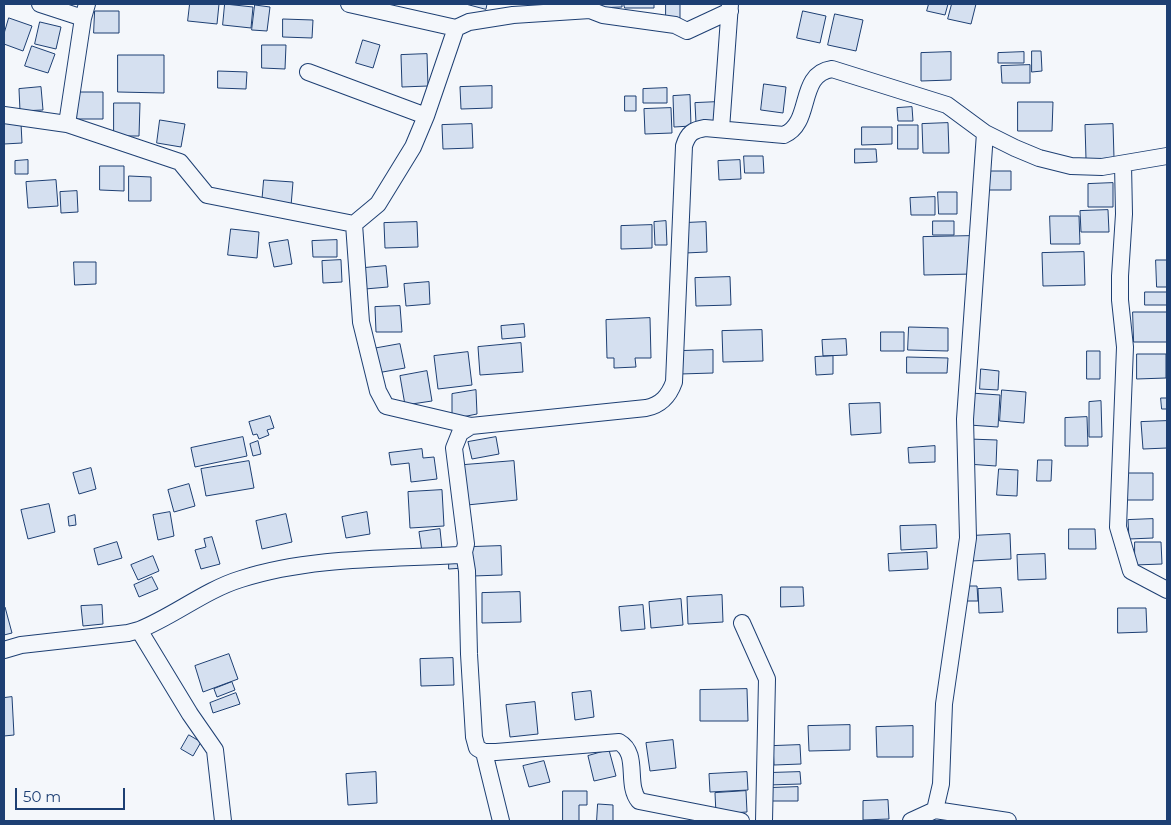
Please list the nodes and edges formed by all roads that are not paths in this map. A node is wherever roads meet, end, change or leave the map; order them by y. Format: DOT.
graph roads {
  1 [pos="40,4"];
  2 [pos="349,4"];
  3 [pos="590,7"];
  4 [pos="730,7"];
  5 [pos="85,11"];
  6 [pos="456,28"];
  7 [pos="308,72"];
  8 [pos="4,115"];
  9 [pos="426,116"];
  10 [pos="67,124"];
  11 [pos="721,129"];
  12 [pos="985,132"];
  13 [pos="1167,156"];
  14 [pos="1123,164"];
  15 [pos="354,224"];
  16 [pos="471,426"];
  17 [pos="464,552"];
  18 [pos="1167,590"];
  19 [pos="742,623"];
  20 [pos="139,630"];
  21 [pos="4,650"];
  22 [pos="484,752"];
  23 [pos="935,810"];
  24 [pos="223,821"];
  25 [pos="501,821"];
  26 [pos="741,821"];
  27 [pos="764,821"];
  28 [pos="911,821"];
  29 [pos="1008,821"];
  1 -- 5 [label="street"];
  2 -- 6 [label="street"];
  3 -- 4 [label="street"];
  3 -- 6 [label="street"];
  4 -- 11 [label="street"];
  5 -- 10 [label="street"];
  6 -- 9 [label="street"];
  7 -- 9 [label="street"];
  8 -- 10 [label="street"];
  9 -- 15 [label="street"];
  10 -- 15 [label="street"];
  11 -- 12 [label="street"];
  11 -- 16 [label="street"];
  12 -- 14 [label="street"];
  12 -- 23 [label="street"];
  13 -- 14 [label="street"];
  14 -- 18 [label="street"];
  15 -- 16 [label="street"];
  16 -- 17 [label="street"];
  17 -- 20 [label="street"];
  17 -- 22 [label="street"];
  19 -- 27 [label="street"];
  20 -- 21 [label="street"];
  20 -- 24 [label="street"];
  22 -- 25 [label="street"];
  22 -- 26 [label="street"];
  23 -- 28 [label="street"];
  23 -- 29 [label="street"];
}
